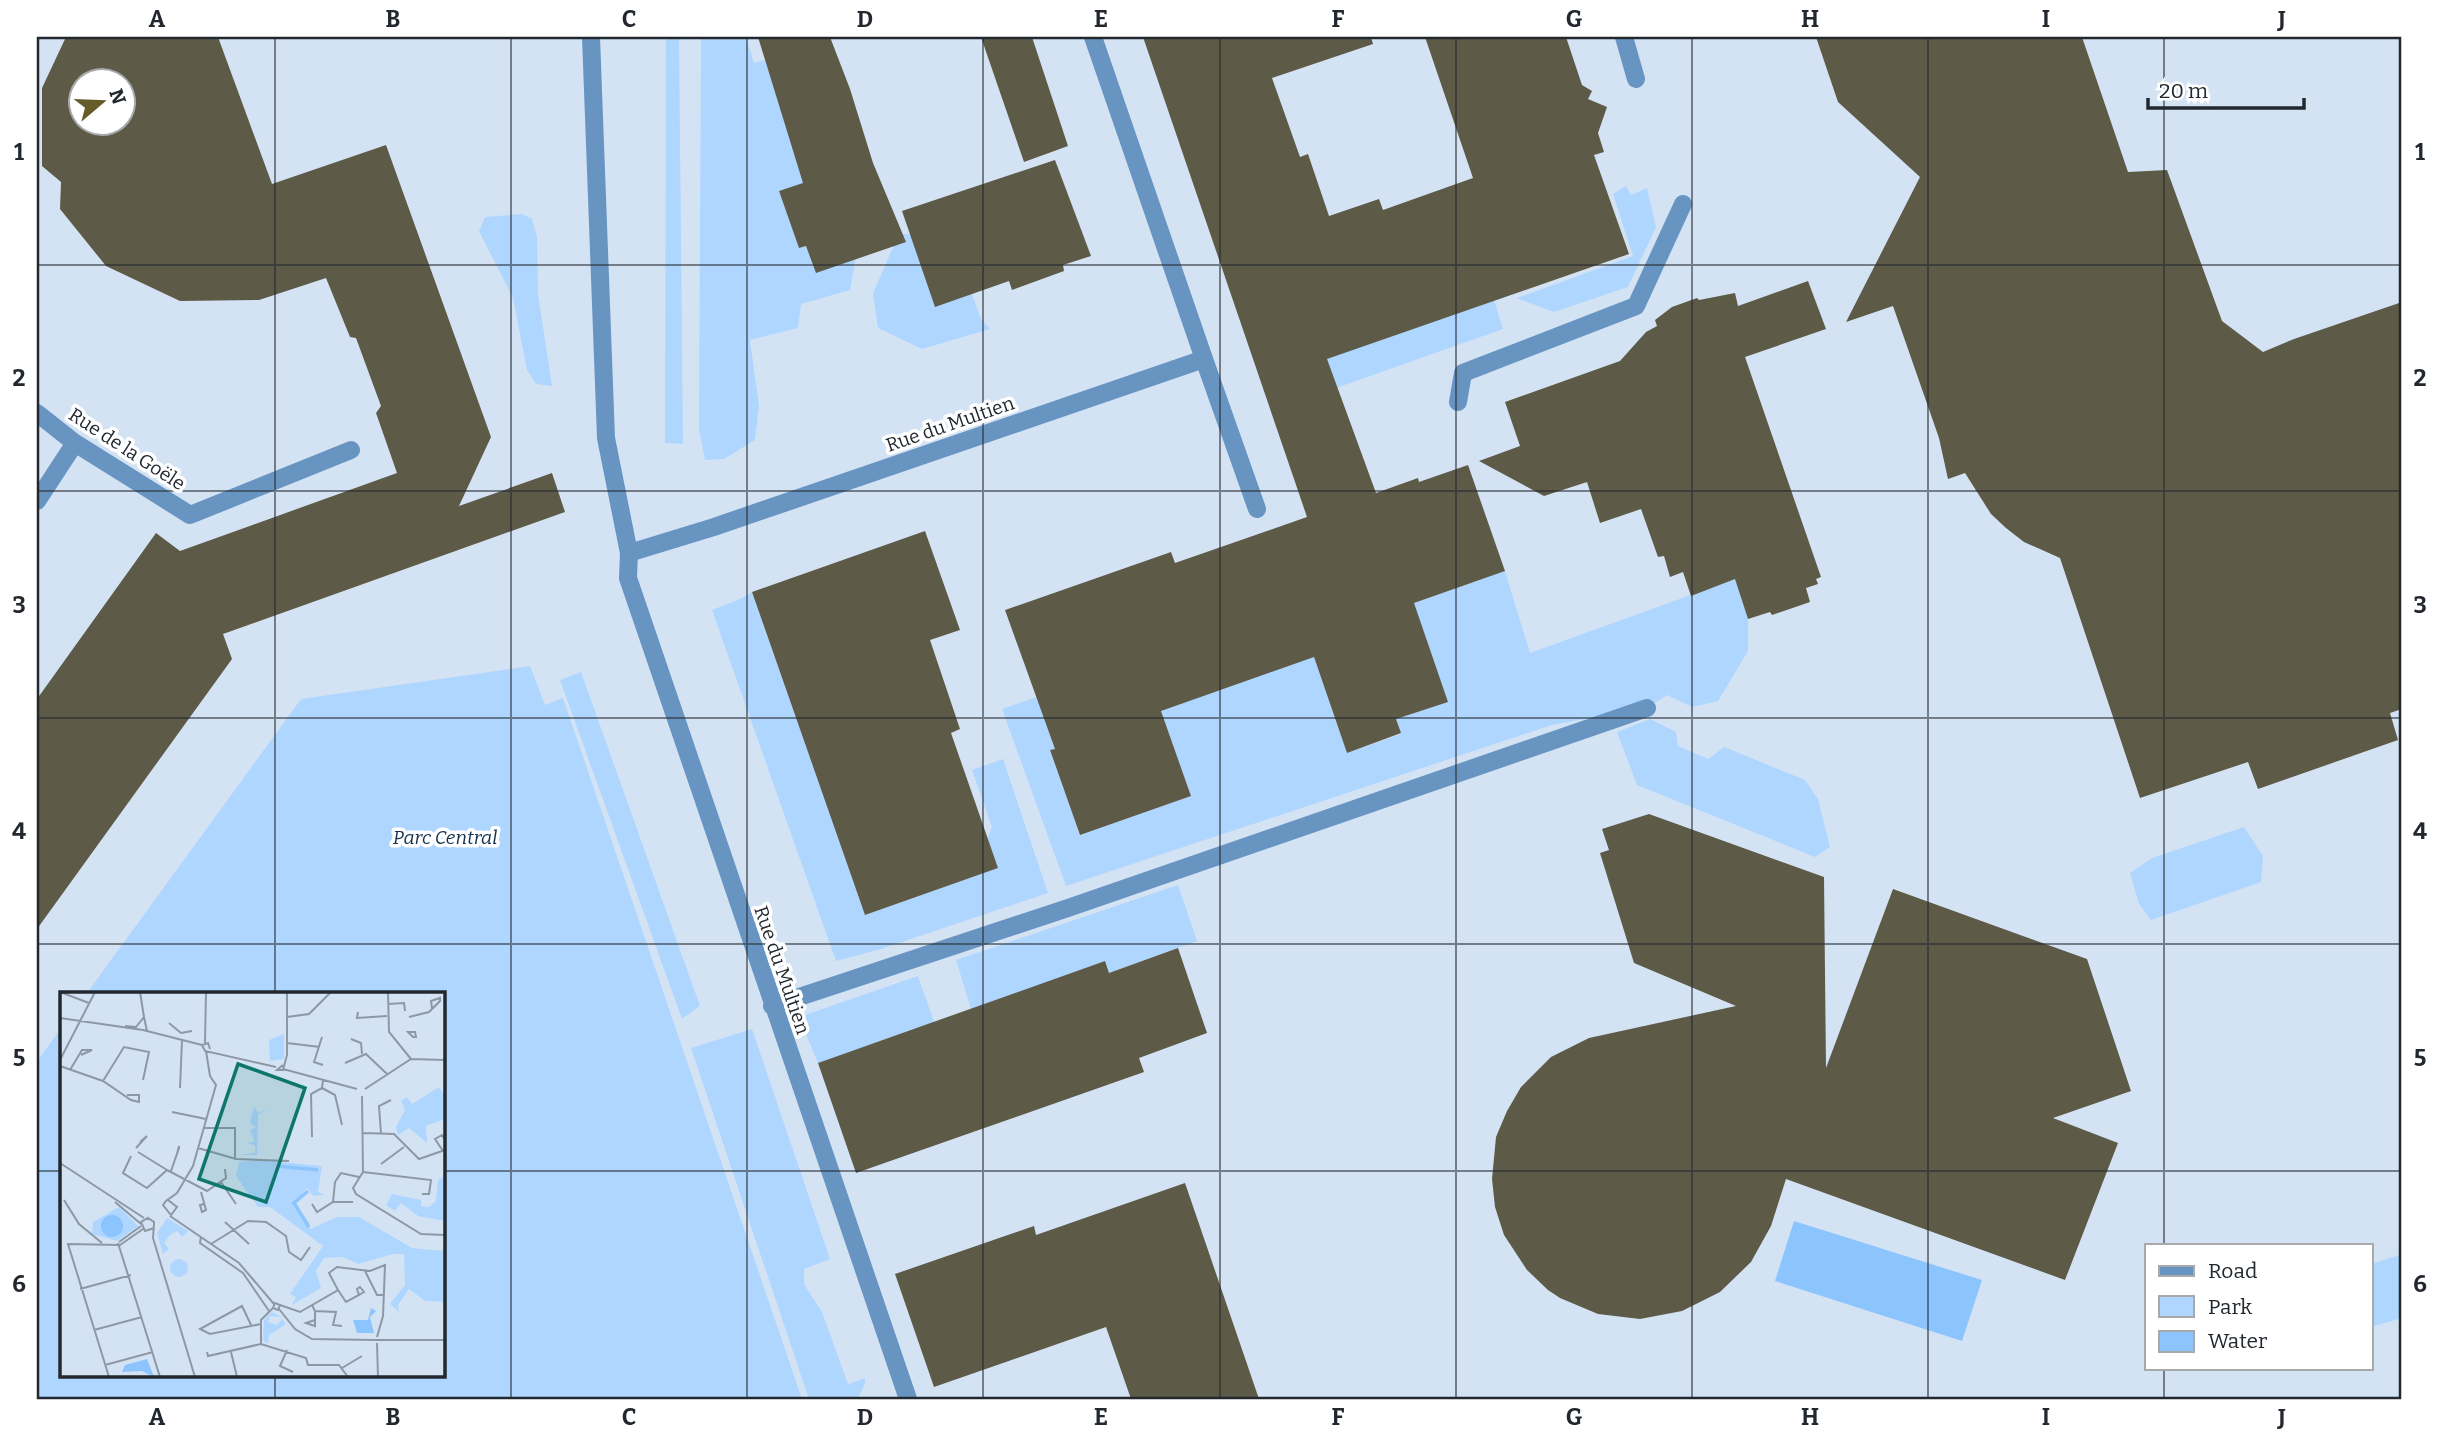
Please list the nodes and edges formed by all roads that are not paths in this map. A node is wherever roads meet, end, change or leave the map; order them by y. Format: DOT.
graph roads {
  1 [pos="590,37"];
  2 [pos="1093,37"];
  3 [pos="1624,37"];
  4 [pos="1636,79"];
  5 [pos="1683,204"];
  6 [pos="1204,359"];
  7 [pos="1458,402"];
  8 [pos="37,413"];
  9 [pos="75,443"];
  10 [pos="351,450"];
  11 [pos="37,500"];
  12 [pos="1257,509"];
  13 [pos="629,553"];
  14 [pos="1647,708"];
  15 [pos="772,1006"];
  16 [pos="908,1399"];
  1 -- 13 [label="street, Rue du Multien"];
  2 -- 6 [label="street"];
  3 -- 4 [label="street"];
  5 -- 7 [label="street"];
  6 -- 12 [label="street"];
  6 -- 13 [label="street, Rue du Multien"];
  8 -- 9 [label="street, Rue de la Goële"];
  9 -- 10 [label="street, Rue de la Goële"];
  9 -- 11 [label="street"];
  13 -- 15 [label="street, Rue du Multien"];
  14 -- 15 [label="street"];
  15 -- 16 [label="street, Rue du Multien"];
}
